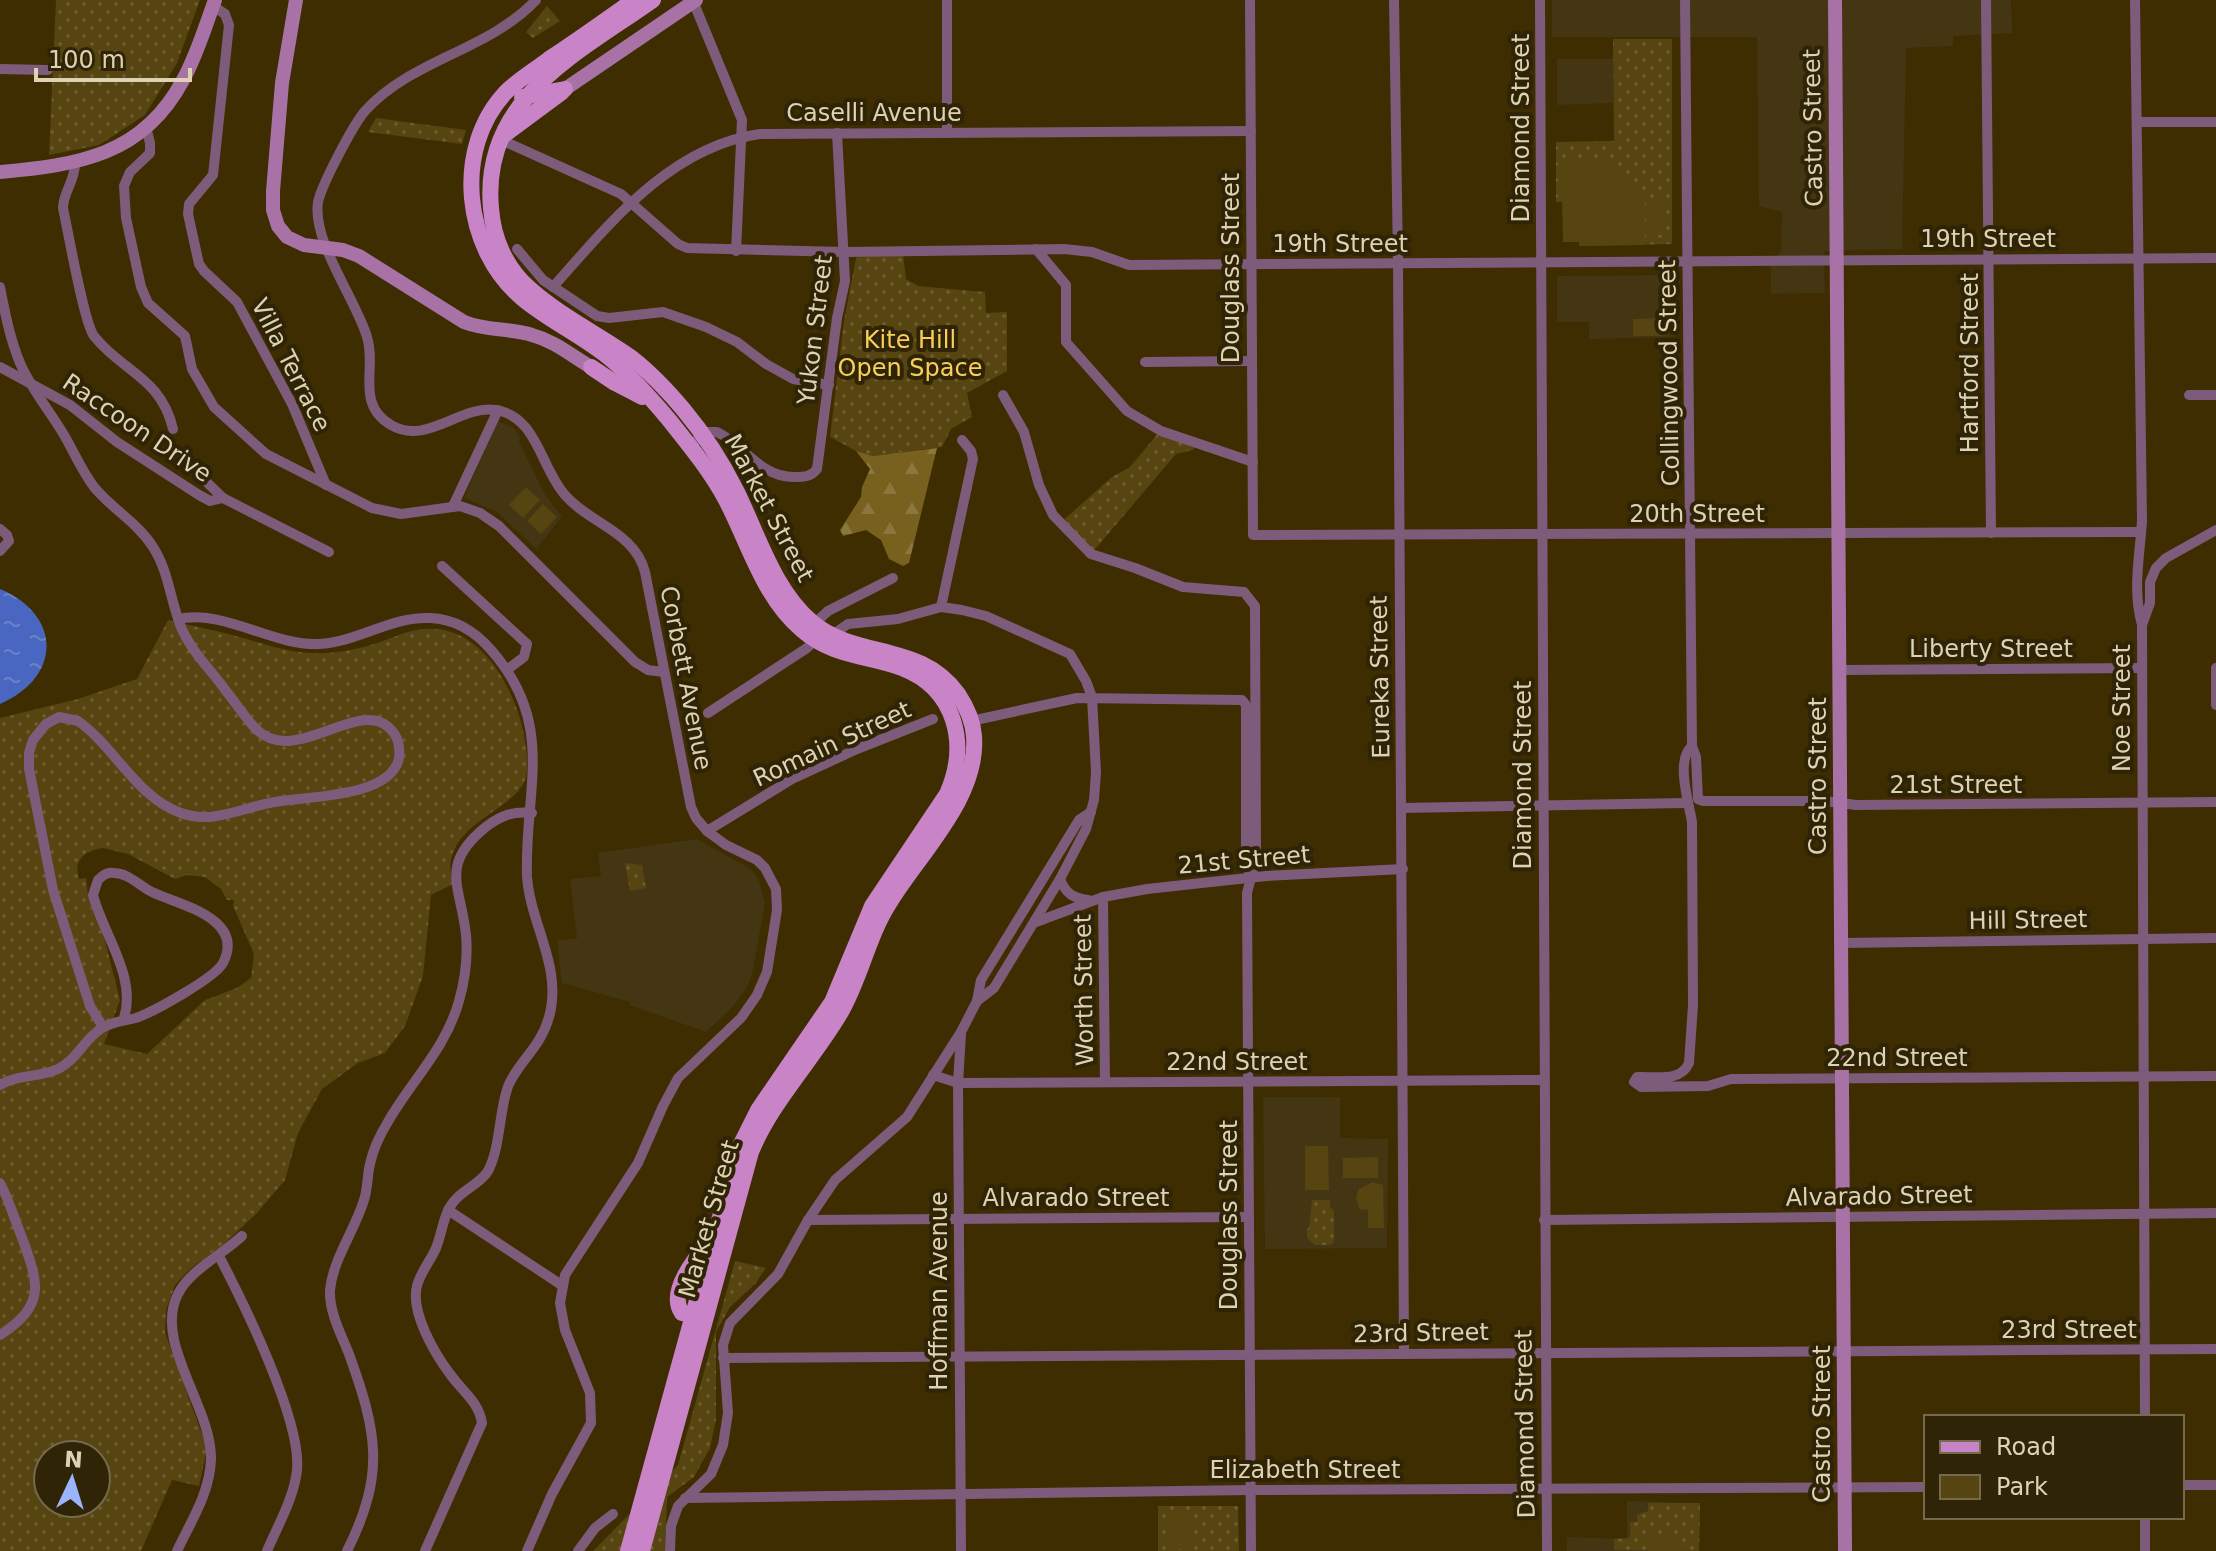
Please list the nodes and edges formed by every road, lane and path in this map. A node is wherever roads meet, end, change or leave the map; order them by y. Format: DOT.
graph roads {
  1 [pos="296,0"];
  2 [pos="536,0"];
  3 [pos="634,0"];
  4 [pos="653,0"];
  5 [pos="947,0"];
  6 [pos="1250,0"];
  7 [pos="1394,0"];
  8 [pos="1540,0"];
  9 [pos="1685,0"];
  10 [pos="1835,0"];
  11 [pos="1986,0"];
  12 [pos="2135,0"];
  13 [pos="694,1"];
  14 [pos="214,3"];
  15 [pos="0,69"];
  16 [pos="48,70"];
  17 [pos="565,89"];
  18 [pos="526,96"];
  19 [pos="2138,122"];
  20 [pos="2216,122"];
  21 [pos="146,127"];
  22 [pos="1251,131"];
  23 [pos="837,133"];
  24 [pos="947,133"];
  25 [pos="742,136"];
  26 [pos="499,139"];
  27 [pos="474,160"];
  28 [pos="75,163"];
  29 [pos="0,172"];
  30 [pos="632,201"];
  31 [pos="498,243"];
  32 [pos="328,249"];
  33 [pos="517,249"];
  34 [pos="1036,249"];
  35 [pos="736,251"];
  36 [pos="845,252"];
  37 [pos="2216,258"];
  38 [pos="2139,259"];
  39 [pos="1837,260"];
  40 [pos="1990,260"];
  41 [pos="1688,261"];
  42 [pos="1541,262"];
  43 [pos="1398,263"];
  44 [pos="1251,264"];
  45 [pos="0,287"];
  46 [pos="553,287"];
  47 [pos="623,360"];
  48 [pos="1252,361"];
  49 [pos="1145,362"];
  50 [pos="0,367"];
  51 [pos="591,367"];
  52 [pos="30,383"];
  53 [pos="829,385"];
  54 [pos="1003,395"];
  55 [pos="2189,395"];
  56 [pos="2216,395"];
  57 [pos="660,409"];
  58 [pos="498,410"];
  59 [pos="173,429"];
  60 [pos="696,440"];
  61 [pos="962,440"];
  62 [pos="180,456"];
  63 [pos="1253,462"];
  64 [pos="326,485"];
  65 [pos="223,498"];
  66 [pos="453,506"];
  67 [pos="0,529"];
  68 [pos="2216,530"];
  69 [pos="2141,532"];
  70 [pos="1991,533"];
  71 [pos="1690,534"];
  72 [pos="1839,534"];
  73 [pos="1253,535"];
  74 [pos="1543,535"];
  75 [pos="1398,536"];
  76 [pos="0,551"];
  77 [pos="329,552"];
  78 [pos="442,566"];
  79 [pos="893,578"];
  80 [pos="941,607"];
  81 [pos="178,619"];
  82 [pos="2142,625"];
  83 [pos="814,632"];
  84 [pos="832,635"];
  85 [pos="2142,668"];
  86 [pos="2216,668"];
  87 [pos="508,669"];
  88 [pos="1840,670"];
  89 [pos="664,672"];
  90 [pos="1092,697"];
  91 [pos="2216,705"];
  92 [pos="708,713"];
  93 [pos="933,719"];
  94 [pos="971,721"];
  95 [pos="1692,746"];
  96 [pos="1698,799"];
  97 [pos="2216,802"];
  98 [pos="1686,803"];
  99 [pos="1841,803"];
  100 [pos="2143,803"];
  101 [pos="1542,805"];
  102 [pos="1402,808"];
  103 [pos="1091,812"];
  104 [pos="532,813"];
  105 [pos="707,831"];
  106 [pos="1403,869"];
  107 [pos="1250,878"];
  108 [pos="1060,879"];
  109 [pos="1103,897"];
  110 [pos="1091,900"];
  111 [pos="1036,922"];
  112 [pos="2216,938"];
  113 [pos="2142,939"];
  114 [pos="1841,943"];
  115 [pos="977,1001"];
  116 [pos="124,1018"];
  117 [pos="103,1027"];
  118 [pos="961,1032"];
  119 [pos="1683,1073"];
  120 [pos="933,1075"];
  121 [pos="2145,1076"];
  122 [pos="2216,1076"];
  123 [pos="1842,1078"];
  124 [pos="1543,1080"];
  125 [pos="1404,1081"];
  126 [pos="1105,1082"];
  127 [pos="1248,1082"];
  128 [pos="958,1083"];
  129 [pos="0,1085"];
  130 [pos="0,1183"];
  131 [pos="448,1210"];
  132 [pos="2145,1213"];
  133 [pos="2216,1213"];
  134 [pos="1842,1215"];
  135 [pos="1249,1217"];
  136 [pos="959,1219"];
  137 [pos="808,1220"];
  138 [pos="1544,1220"];
  139 [pos="242,1236"];
  140 [pos="219,1256"];
  141 [pos="563,1286"];
  142 [pos="699,1314"];
  143 [pos="0,1335"];
  144 [pos="2216,1349"];
  145 [pos="2146,1350"];
  146 [pos="1843,1351"];
  147 [pos="1544,1352"];
  148 [pos="1404,1353"];
  149 [pos="1250,1354"];
  150 [pos="960,1356"];
  151 [pos="723,1358"];
  152 [pos="2145,1415"];
  153 [pos="2184,1485"];
  154 [pos="2216,1485"];
  155 [pos="1924,1487"];
  156 [pos="1545,1488"];
  157 [pos="1844,1488"];
  158 [pos="1251,1490"];
  159 [pos="961,1493"];
  160 [pos="685,1498"];
  161 [pos="613,1514"];
  162 [pos="2145,1519"];
  163 [pos="177,1551"];
  164 [pos="267,1551"];
  165 [pos="347,1551"];
  166 [pos="425,1551"];
  167 [pos="527,1551"];
  168 [pos="578,1551"];
  169 [pos="628,1551"];
  170 [pos="642,1551"];
  171 [pos="670,1551"];
  172 [pos="961,1551"];
  173 [pos="1251,1551"];
  174 [pos="1547,1551"];
  175 [pos="1845,1551"];
  176 [pos="2145,1551"];
  1 -- 32 [label="street"];
  2 -- 32 [label="street"];
  3 -- 27 [label="main road, Market Street"];
  4 -- 18 [label="main road, Market Street"];
  5 -- 24 [label="street"];
  6 -- 22 [label="street, Douglass Street"];
  7 -- 43 [label="street, Eureka Street"];
  8 -- 42 [label="street, Diamond Street"];
  9 -- 41 [label="street, Collingwood Street"];
  10 -- 39 [label="street, Castro Street"];
  11 -- 40 [label="street, Hartford Street"];
  12 -- 19 [label="street, Noe Street"];
  13 -- 17 [label="street"];
  13 -- 25 [label="street"];
  14 -- 21 [label="street"];
  14 -- 64 [label="street, Villa Terrace"];
  15 -- 16 [label="street"];
  17 -- 18 [label="main road"];
  17 -- 26 [label="main road"];
  18 -- 26 [label="main road, Market Street"];
  18 -- 27 [label="main road"];
  19 -- 20 [label="street"];
  19 -- 38 [label="street, Noe Street"];
  21 -- 28 [label="street"];
  21 -- 64 [label="street"];
  22 -- 24 [label="street, Caselli Avenue"];
  22 -- 44 [label="street, Douglass Street"];
  23 -- 24 [label="street, Caselli Avenue"];
  23 -- 25 [label="street, Caselli Avenue"];
  23 -- 36 [label="street, Yukon Street"];
  25 -- 30 [label="street, Caselli Avenue"];
  25 -- 35 [label="street"];
  26 -- 30 [label="street, 19th Street"];
  26 -- 31 [label="main road, Market Street"];
  27 -- 47 [label="main road, Market Street"];
  28 -- 29 [label="street"];
  28 -- 59 [label="street"];
  30 -- 35 [label="street, 19th Street"];
  30 -- 46 [label="street, Caselli Avenue"];
  31 -- 33 [label="main road"];
  31 -- 47 [label="main road, Market Street"];
  32 -- 51 [label="street"];
  32 -- 58 [label="street"];
  33 -- 46 [label="street"];
  34 -- 36 [label="street, 19th Street"];
  34 -- 44 [label="street, 19th Street"];
  34 -- 63 [label="street"];
  35 -- 36 [label="street, 19th Street"];
  36 -- 53 [label="street, Yukon Street"];
  37 -- 38 [label="street, 19th Street"];
  38 -- 40 [label="street, 19th Street"];
  38 -- 69 [label="street, Noe Street"];
  39 -- 40 [label="street, 19th Street"];
  39 -- 41 [label="street, 19th Street"];
  39 -- 72 [label="street, Castro Street"];
  40 -- 70 [label="street, Hartford Street"];
  41 -- 42 [label="street, 19th Street"];
  41 -- 71 [label="street, Collingwood Street"];
  42 -- 43 [label="street, 19th Street"];
  42 -- 74 [label="street, Diamond Street"];
  43 -- 44 [label="street, 19th Street"];
  43 -- 75 [label="street, Eureka Street"];
  44 -- 48 [label="street, Douglass Street"];
  45 -- 52 [label="street"];
  46 -- 53 [label="street"];
  47 -- 51 [label="street"];
  47 -- 57 [label="main road, Market Street"];
  47 -- 60 [label="main road, Market Street"];
  48 -- 49 [label="street"];
  48 -- 63 [label="street, Douglass Street"];
  50 -- 52 [label="street, Raccoon Drive"];
  51 -- 57 [label="main road"];
  52 -- 65 [label="street, Raccoon Drive"];
  52 -- 81 [label="street"];
  53 -- 60 [label="street, Yukon Street"];
  54 -- 107 [label="street, Douglass Street"];
  55 -- 56 [label="street"];
  57 -- 60 [label="main road, Market Street"];
  58 -- 66 [label="street"];
  58 -- 89 [label="street, Corbett Avenue"];
  60 -- 83 [label="main road, Market Street"];
  61 -- 80 [label="street"];
  62 -- 65 [label="street"];
  63 -- 73 [label="street, Douglass Street"];
  64 -- 66 [label="street"];
  65 -- 77 [label="street"];
  66 -- 89 [label="street"];
  67 -- 76 [label="street"];
  68 -- 82 [label="street"];
  69 -- 70 [label="street, 20th Street"];
  69 -- 82 [label="street, Noe Street"];
  70 -- 72 [label="street, 20th Street"];
  71 -- 72 [label="street, 20th Street"];
  71 -- 74 [label="street, 20th Street"];
  71 -- 95 [label="street, Collingwood Street"];
  72 -- 88 [label="street, Castro Street"];
  73 -- 75 [label="street, 20th Street"];
  74 -- 75 [label="street, 20th Street"];
  74 -- 101 [label="street, Diamond Street"];
  75 -- 102 [label="street, Eureka Street"];
  78 -- 87 [label="street"];
  79 -- 83 [label="street"];
  80 -- 84 [label="street"];
  80 -- 90 [label="street"];
  81 -- 87 [label="street"];
  81 -- 117 [label="street"];
  82 -- 85 [label="street, Noe Street"];
  83 -- 84 [label="main road, Market Street"];
  83 -- 92 [label="street"];
  83 -- 142 [label="main road, Market Street"];
  84 -- 94 [label="main road, Market Street"];
  85 -- 88 [label="street, Liberty Street"];
  85 -- 100 [label="street, Noe Street"];
  86 -- 91 [label="street"];
  87 -- 104 [label="street"];
  88 -- 99 [label="street, Castro Street"];
  89 -- 105 [label="street, Corbett Avenue"];
  90 -- 94 [label="street"];
  90 -- 103 [label="street"];
  90 -- 107 [label="street, Douglass Street"];
  93 -- 105 [label="street, Romain Street"];
  94 -- 142 [label="main road, Market Street"];
  95 -- 96 [label="street, Collingwood Street"];
  95 -- 98 [label="street, Collingwood Street"];
  96 -- 99 [label="street, 21st Street"];
  97 -- 100 [label="street, 21st Street"];
  98 -- 101 [label="street"];
  98 -- 119 [label="street, Collingwood Street"];
  99 -- 100 [label="street, 21st Street"];
  99 -- 114 [label="street, Castro Street"];
  100 -- 113 [label="street, Noe Street"];
  101 -- 102 [label="street"];
  101 -- 124 [label="street, Diamond Street"];
  102 -- 106 [label="street, Eureka Street"];
  103 -- 108 [label="street"];
  103 -- 115 [label="street"];
  104 -- 131 [label="street"];
  104 -- 165 [label="street"];
  105 -- 141 [label="street"];
  106 -- 107 [label="street, 21st Street"];
  106 -- 125 [label="street, Eureka Street"];
  107 -- 109 [label="street, 21st Street"];
  107 -- 127 [label="street, Douglass Street"];
  108 -- 110 [label="street"];
  108 -- 111 [label="street"];
  109 -- 110 [label="street, 21st Street"];
  109 -- 126 [label="street, Worth Street"];
  110 -- 111 [label="street, 21st Street"];
  111 -- 115 [label="street"];
  112 -- 113 [label="street, Hill Street"];
  113 -- 114 [label="street, Hill Street"];
  113 -- 121 [label="street, Noe Street"];
  114 -- 123 [label="street, Castro Street"];
  115 -- 118 [label="street"];
  116 -- 116 [label="street"];
  116 -- 117 [label="street"];
  117 -- 129 [label="street"];
  118 -- 120 [label="street"];
  118 -- 128 [label="street, Hoffman Avenue"];
  119 -- 123 [label="street, 22nd Street"];
  120 -- 128 [label="street, 22nd Street"];
  120 -- 137 [label="street"];
  121 -- 122 [label="street, 22nd Street"];
  121 -- 123 [label="street, 22nd Street"];
  121 -- 132 [label="street, Noe Street"];
  123 -- 134 [label="street, Castro Street"];
  124 -- 125 [label="street, 22nd Street"];
  124 -- 138 [label="street, Diamond Street"];
  125 -- 127 [label="street, 22nd Street"];
  125 -- 148 [label="street, Eureka Street"];
  126 -- 127 [label="street, 22nd Street"];
  126 -- 128 [label="street, 22nd Street"];
  127 -- 135 [label="street, Douglass Street"];
  128 -- 136 [label="street, Hoffman Avenue"];
  130 -- 143 [label="street"];
  131 -- 141 [label="street"];
  131 -- 166 [label="street"];
  132 -- 133 [label="street, Alvarado Street"];
  132 -- 134 [label="street, Alvarado Street"];
  132 -- 145 [label="street, Noe Street"];
  134 -- 138 [label="street, Alvarado Street"];
  134 -- 146 [label="street, Castro Street"];
  135 -- 136 [label="street, Alvarado Street"];
  135 -- 149 [label="street, Douglass Street"];
  136 -- 137 [label="street, Alvarado Street"];
  136 -- 150 [label="street, Hoffman Avenue"];
  137 -- 151 [label="street"];
  138 -- 147 [label="street, Diamond Street"];
  139 -- 140 [label="street"];
  140 -- 163 [label="street"];
  140 -- 164 [label="street"];
  141 -- 167 [label="street"];
  142 -- 169 [label="main road, Market Street"];
  142 -- 170 [label="main road, Market Street"];
  144 -- 145 [label="street, 23rd Street"];
  145 -- 146 [label="street, 23rd Street"];
  145 -- 152 [label="street, Noe Street"];
  146 -- 147 [label="street, 23rd Street"];
  146 -- 157 [label="street, Castro Street"];
  147 -- 148 [label="street, 23rd Street"];
  147 -- 156 [label="street, Diamond Street"];
  148 -- 149 [label="street, 23rd Street"];
  149 -- 150 [label="street, 23rd Street"];
  149 -- 158 [label="street, Douglass Street"];
  150 -- 151 [label="street, 23rd Street"];
  150 -- 159 [label="street, Hoffman Avenue"];
  151 -- 160 [label="street"];
  153 -- 154 [label="street"];
  155 -- 157 [label="street, Elizabeth Street"];
  156 -- 157 [label="street, Elizabeth Street"];
  156 -- 158 [label="street, Elizabeth Street"];
  156 -- 174 [label="street, Diamond Street"];
  157 -- 175 [label="street, Castro Street"];
  158 -- 159 [label="street, Elizabeth Street"];
  158 -- 173 [label="street, Douglass Street"];
  159 -- 160 [label="street, Elizabeth Street"];
  159 -- 172 [label="street, Hoffman Avenue"];
  160 -- 171 [label="street"];
  161 -- 168 [label="street"];
  162 -- 176 [label="street"];
}
